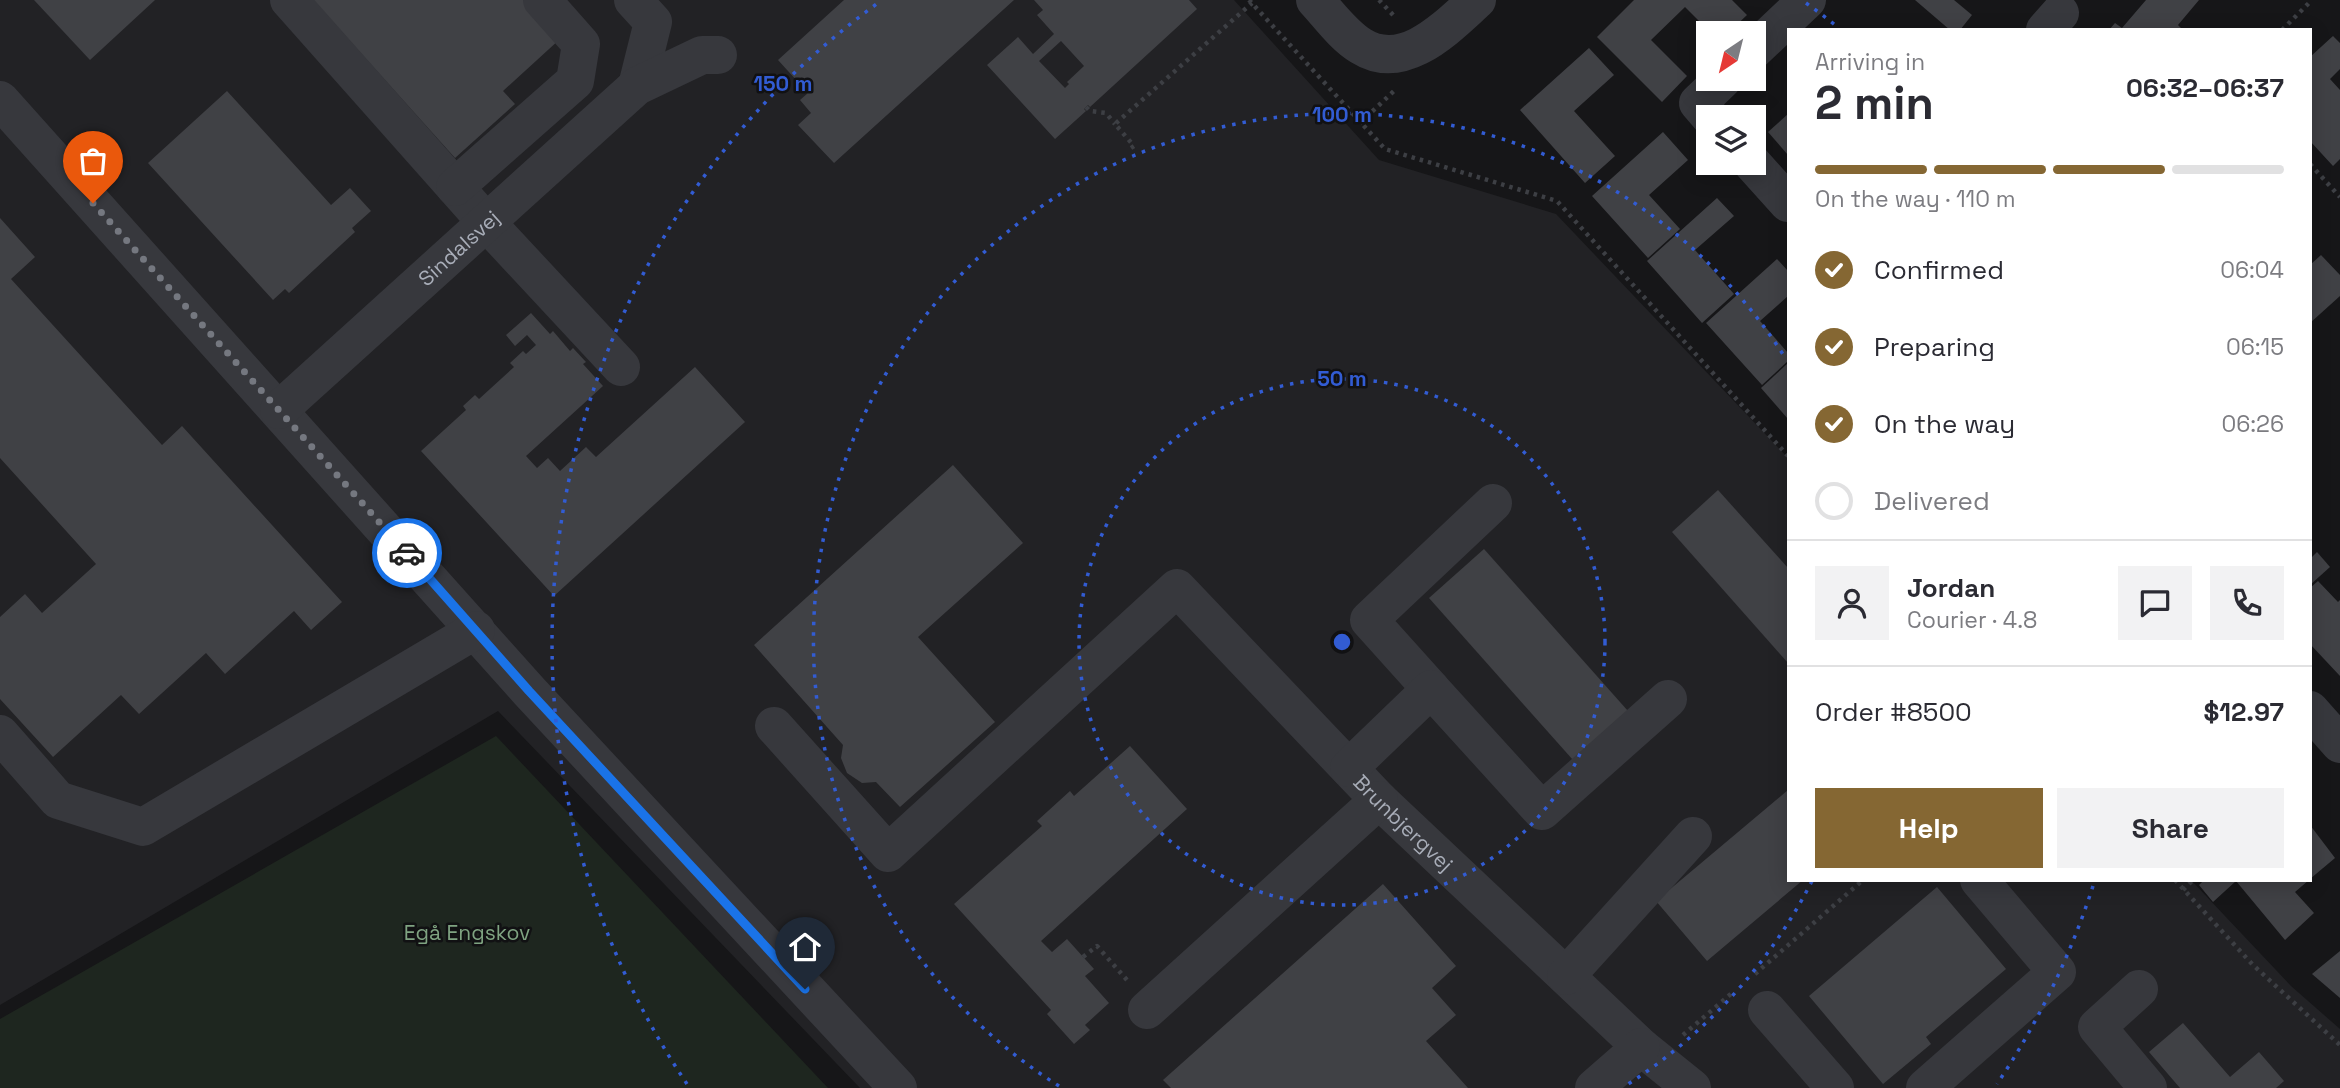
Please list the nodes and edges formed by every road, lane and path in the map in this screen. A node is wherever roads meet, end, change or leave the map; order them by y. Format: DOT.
graph roads {
  1 [pos="289,0"];
  2 [pos="542,0"];
  3 [pos="1315,0"];
  4 [pos="1477,0"];
  5 [pos="1807,0"];
  6 [pos="2312,0"];
  7 [pos="1251,1"];
  8 [pos="654,7"];
  9 [pos="2285,28"];
  10 [pos="1766,39"];
  11 [pos="718,55"];
  12 [pos="577,69"];
  13 [pos="638,86"];
  14 [pos="1710,91"];
  15 [pos="0,100"];
  16 [pos="1700,105"];
  17 [pos="1086,107"];
  18 [pos="1115,124"];
  19 [pos="1131,148"];
  20 [pos="2312,166"];
  21 [pos="1763,175"];
  22 [pos="455,187"];
  23 [pos="2340,197"];
  24 [pos="1787,202"];
  25 [pos="486,222"];
  26 [pos="621,367"];
  27 [pos="279,410"];
  28 [pos="1787,455"];
  29 [pos="1493,503"];
  30 [pos="476,631"];
  31 [pos="1431,689"];
  32 [pos="1668,699"];
  33 [pos="2312,712"];
  34 [pos="774,726"];
  35 [pos="0,734"];
  36 [pos="2340,744"];
  37 [pos="1349,768"];
  38 [pos="1379,800"];
  39 [pos="1693,836"];
  40 [pos="1861,882"];
  41 [pos="1981,882"];
  42 [pos="2177,882"];
  43 [pos="2191,882"];
  44 [pos="2183,890"];
  45 [pos="1083,957"];
  46 [pos="1753,975"];
  47 [pos="1566,976"];
  48 [pos="2139,989"];
  49 [pos="1733,992"];
  50 [pos="1149,1008"];
  51 [pos="1767,1010"];
  52 [pos="2340,1045"];
  53 [pos="1649,1053"];
  54 [pos="898,1088"];
  55 [pos="1594,1088"];
  56 [pos="1692,1088"];
  57 [pos="1835,1088"];
  58 [pos="1925,1088"];
  59 [pos="2148,1088"];
  1 -- 22 [label="street"];
  2 -- 12 [label="street"];
  3 -- 4 [label="street"];
  5 -- 10 [label="street"];
  6 -- 9 [label="path"];
  7 -- 18 [label="path"];
  7 -- 28 [label="path"];
  8 -- 13 [label="street"];
  11 -- 13 [label="street, Sindalsvej"];
  12 -- 13 [label="street"];
  12 -- 22 [label="street"];
  13 -- 25 [label="street, Sindalsvej"];
  14 -- 16 [label="street"];
  15 -- 27 [label="street"];
  17 -- 18 [label="path"];
  18 -- 19 [label="path"];
  20 -- 23 [label="path"];
  21 -- 24 [label="street"];
  22 -- 25 [label="street"];
  25 -- 26 [label="street"];
  25 -- 27 [label="street, Sindalsvej"];
  27 -- 30 [label="street"];
  29 -- 31 [label="street"];
  30 -- 35 [label="street"];
  30 -- 54 [label="street"];
  31 -- 32 [label="street"];
  31 -- 37 [label="street"];
  33 -- 36 [label="street"];
  34 -- 37 [label="street, Brunbjergvej"];
  37 -- 38 [label="street, Brunbjergvej"];
  38 -- 47 [label="street, Brunbjergvej"];
  38 -- 50 [label="street"];
  39 -- 47 [label="street"];
  40 -- 46 [label="path"];
  41 -- 58 [label="street"];
  42 -- 44 [label="path"];
  43 -- 44 [label="path"];
  44 -- 52 [label="path"];
  45 -- 50 [label="path"];
  47 -- 53 [label="street, Brunbjergvej"];
  48 -- 59 [label="street"];
  49 -- 53 [label="path"];
  51 -- 57 [label="street"];
  53 -- 55 [label="street"];
  53 -- 56 [label="street, Brunbjergvej"];
}
